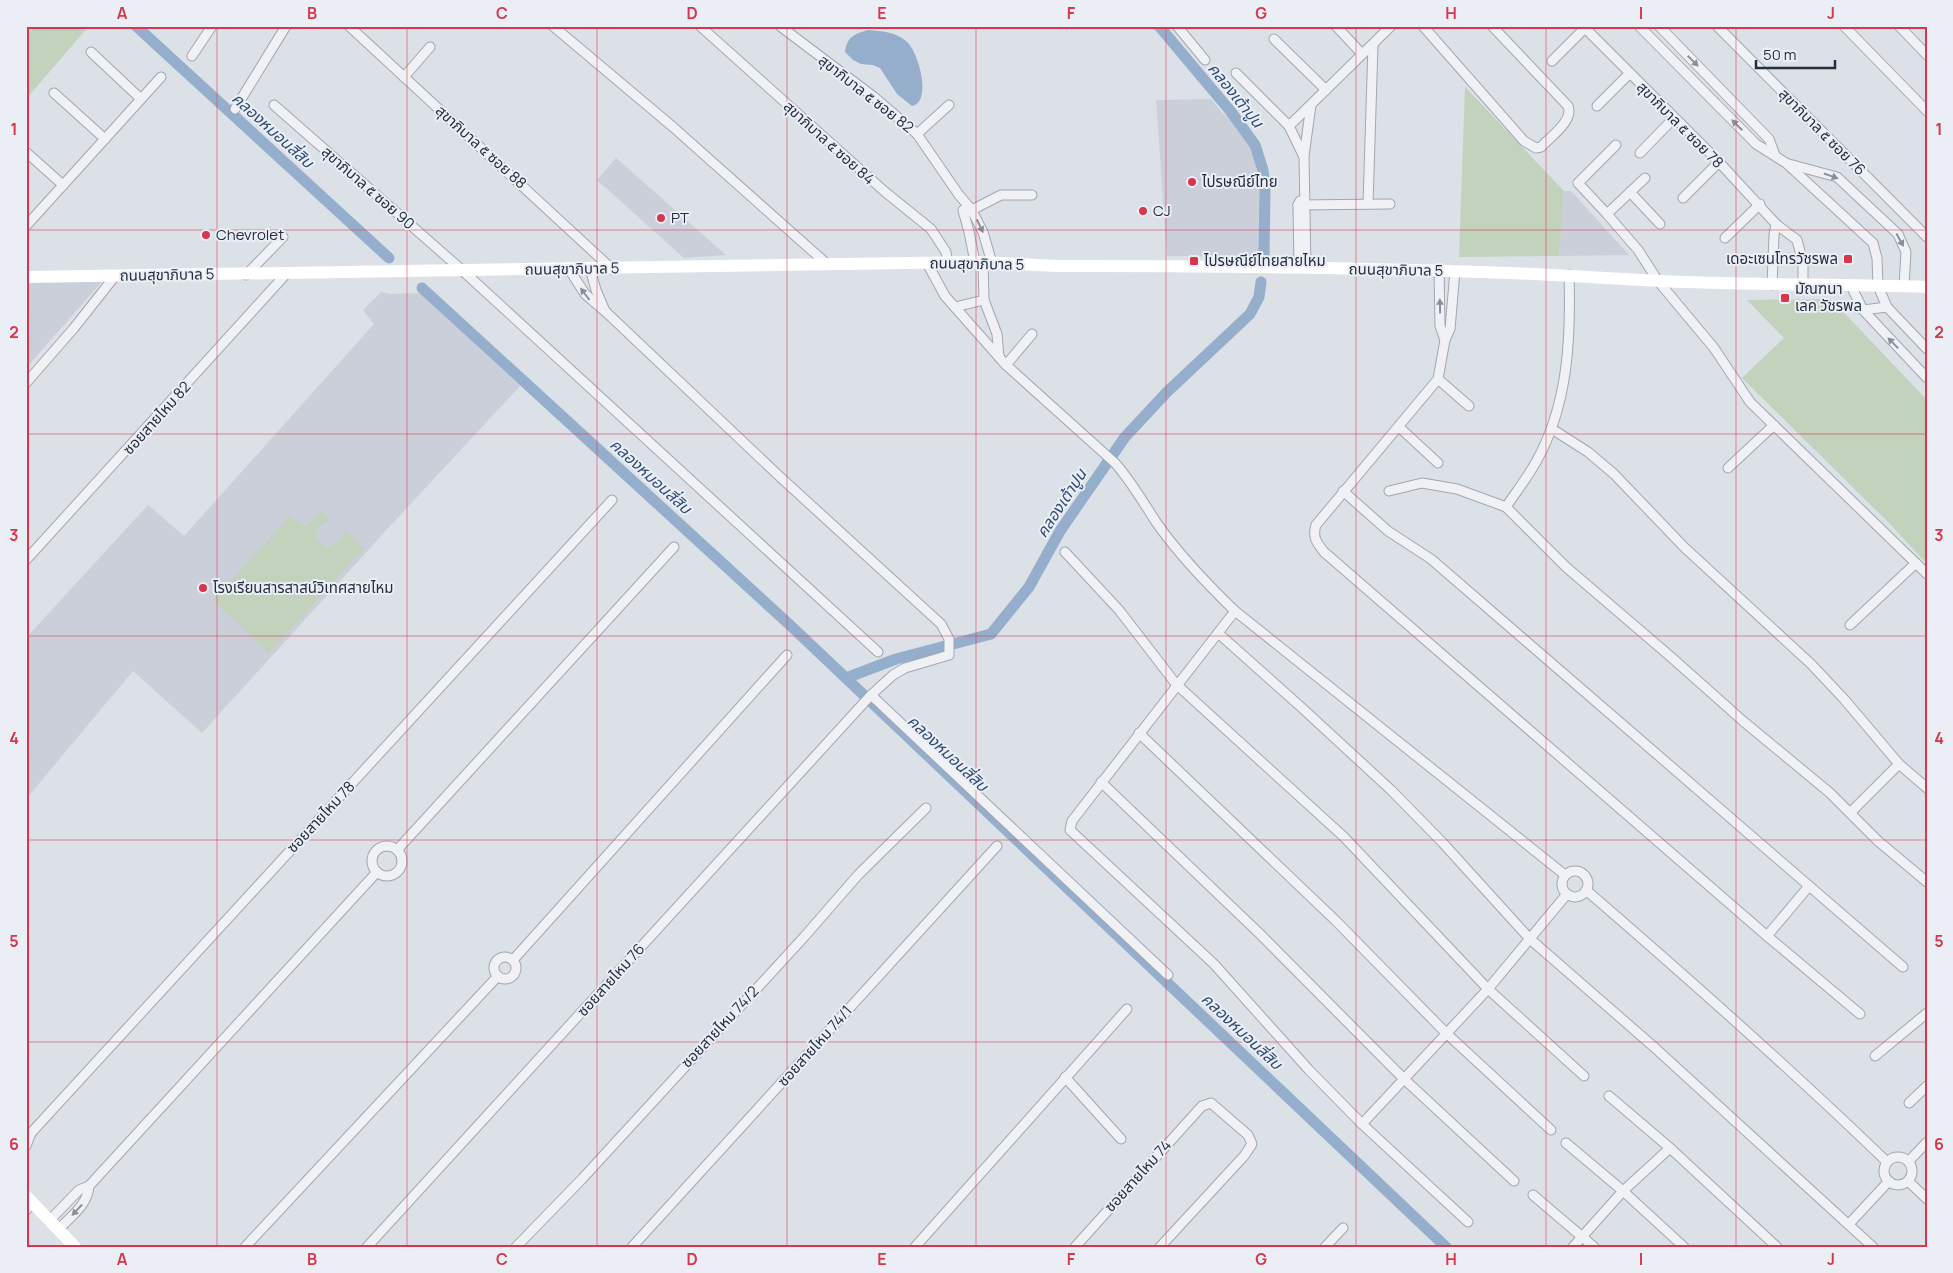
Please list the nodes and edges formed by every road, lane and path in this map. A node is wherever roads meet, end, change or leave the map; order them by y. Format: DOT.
graph roads {
  1 [pos="212,26"];
  2 [pos="286,26"];
  3 [pos="349,26"];
  4 [pos="554,26"];
  5 [pos="700,26"];
  6 [pos="780,26"];
  7 [pos="1177,26"];
  8 [pos="1336,26"];
  9 [pos="1391,26"];
  10 [pos="1423,26"];
  11 [pos="1492,26"];
  12 [pos="1639,26"];
  13 [pos="1659,26"];
  14 [pos="1717,26"];
  15 [pos="1844,26"];
  16 [pos="1899,26"];
  17 [pos="1584,27"];
  18 [pos="1274,39"];
  19 [pos="1373,45"];
  20 [pos="430,47"];
  21 [pos="91,52"];
  22 [pos="1362,54"];
  23 [pos="1927,55"];
  24 [pos="192,56"];
  25 [pos="1204,60"];
  26 [pos="1552,61"];
  27 [pos="1236,73"];
  28 [pos="1630,74"];
  29 [pos="161,77"];
  30 [pos="404,77"];
  31 [pos="1326,90"];
  32 [pos="54,93"];
  33 [pos="141,99"];
  34 [pos="274,105"];
  35 [pos="948,105"];
  36 [pos="1310,105"];
  37 [pos="1597,106"];
  38 [pos="235,109"];
  39 [pos="1927,111"];
  40 [pos="1674,118"];
  41 [pos="1289,126"];
  42 [pos="917,134"];
  43 [pos="105,139"];
  44 [pos="1616,145"];
  45 [pos="26,152"];
  46 [pos="1640,152"];
  47 [pos="1775,155"];
  48 [pos="1304,157"];
  49 [pos="1719,162"];
  50 [pos="1786,163"];
  51 [pos="1645,178"];
  52 [pos="64,185"];
  53 [pos="1630,192"];
  54 [pos="1032,195"];
  55 [pos="1684,198"];
  56 [pos="1368,204"];
  57 [pos="1390,204"];
  58 [pos="1760,204"];
  59 [pos="1302,205"];
  60 [pos="968,212"];
  61 [pos="1607,214"];
  62 [pos="1660,224"];
  63 [pos="1776,224"];
  64 [pos="26,226"];
  65 [pos="283,237"];
  66 [pos="1927,237"];
  67 [pos="1725,238"];
  68 [pos="927,263"];
  69 [pos="983,263"];
  70 [pos="827,264"];
  71 [pos="948,264"];
  72 [pos="590,268"];
  73 [pos="1303,268"];
  74 [pos="569,269"];
  75 [pos="612,269"];
  76 [pos="463,271"];
  77 [pos="1439,271"];
  78 [pos="1455,271"];
  79 [pos="286,274"];
  80 [pos="246,275"];
  81 [pos="1569,275"];
  82 [pos="115,276"];
  83 [pos="26,277"];
  84 [pos="1658,281"];
  85 [pos="1772,285"];
  86 [pos="1804,285"];
  87 [pos="1851,286"];
  88 [pos="1878,286"];
  89 [pos="1904,286"];
  90 [pos="1927,287"];
  91 [pos="984,300"];
  92 [pos="955,307"];
  93 [pos="1887,307"];
  94 [pos="1863,310"];
  95 [pos="606,314"];
  96 [pos="1032,334"];
  97 [pos="1445,340"];
  98 [pos="1927,349"];
  99 [pos="999,358"];
  100 [pos="1006,365"];
  101 [pos="1927,378"];
  102 [pos="1438,379"];
  103 [pos="26,383"];
  104 [pos="1469,406"];
  105 [pos="1774,425"];
  106 [pos="1399,427"];
  107 [pos="1552,429"];
  108 [pos="1438,463"];
  109 [pos="1728,468"];
  110 [pos="1343,492"];
  111 [pos="1389,492"];
  112 [pos="612,500"];
  113 [pos="1506,507"];
  114 [pos="674,547"];
  115 [pos="1065,552"];
  116 [pos="26,560"];
  117 [pos="1916,563"];
  118 [pos="1927,574"];
  119 [pos="1235,611"];
  120 [pos="1850,625"];
  121 [pos="1218,634"];
  122 [pos="878,652"];
  123 [pos="787,655"];
  124 [pos="1176,684"];
  125 [pos="870,696"];
  126 [pos="1139,733"];
  127 [pos="1898,764"];
  128 [pos="1101,782"];
  129 [pos="1927,788"];
  130 [pos="926,808"];
  131 [pos="1851,812"];
  132 [pos="997,846"];
  133 [pos="397,850"];
  134 [pos="377,872"];
  135 [pos="1565,876"];
  136 [pos="1927,882"];
  137 [pos="1809,886"];
  138 [pos="1586,890"];
  139 [pos="1567,894"];
  140 [pos="1767,936"];
  141 [pos="1530,939"];
  142 [pos="513,960"];
  143 [pos="1903,968"];
  144 [pos="1168,975"];
  145 [pos="498,976"];
  146 [pos="1488,989"];
  147 [pos="1127,1009"];
  148 [pos="1927,1013"];
  149 [pos="1860,1014"];
  150 [pos="1446,1033"];
  151 [pos="1875,1056"];
  152 [pos="1584,1076"];
  153 [pos="1065,1077"];
  154 [pos="1403,1078"];
  155 [pos="1927,1086"];
  156 [pos="1609,1096"];
  157 [pos="1910,1103"];
  158 [pos="1362,1124"];
  159 [pos="1551,1130"];
  160 [pos="29,1134"];
  161 [pos="1121,1139"];
  162 [pos="1927,1142"];
  163 [pos="1566,1143"];
  164 [pos="26,1146"];
  165 [pos="1670,1148"];
  166 [pos="1909,1161"];
  167 [pos="1887,1162"];
  168 [pos="1514,1181"];
  169 [pos="1889,1181"];
  170 [pos="1908,1181"];
  171 [pos="89,1186"];
  172 [pos="1623,1191"];
  173 [pos="1533,1195"];
  174 [pos="1927,1199"];
  175 [pos="29,1203"];
  176 [pos="1468,1222"];
  177 [pos="1849,1224"];
  178 [pos="53,1226"];
  179 [pos="1343,1228"];
  180 [pos="1582,1237"];
  181 [pos="75,1247"];
  182 [pos="245,1247"];
  183 [pos="367,1247"];
  184 [pos="516,1247"];
  185 [pos="632,1247"];
  186 [pos="915,1247"];
  187 [pos="1075,1247"];
  188 [pos="1160,1247"];
  189 [pos="1325,1247"];
  190 [pos="1573,1247"];
  191 [pos="1594,1247"];
  192 [pos="1684,1247"];
  193 [pos="1778,1247"];
  194 [pos="1873,1247"];
  1 -- 24 [label="street"];
  2 -- 38 [label="street"];
  3 -- 30 [label="street, สุขาภิบาล ๕ ซอย 88"];
  4 -- 70 [label="street"];
  5 -- 71 [label="street, สุขาภิบาล ๕ ซอย 84"];
  6 -- 42 [label="street, สุขาภิบาล ๕ ซอย 82"];
  7 -- 25 [label="street"];
  8 -- 22 [label="street"];
  9 -- 19 [label="street"];
  10 -- 11 [label="street"];
  47 -- 12 [label="street, one-way"];
  13 -- 47 [label="street, one-way"];
  14 -- 66 [label="street, สุขาภิบาล ๕ ซอย 76"];
  15 -- 39 [label="street"];
  16 -- 23 [label="street"];
  17 -- 26 [label="street"];
  17 -- 28 [label="street, สุขาภิบาล ๕ ซอย 78"];
  18 -- 31 [label="street"];
  19 -- 22 [label="street"];
  19 -- 56 [label="street"];
  20 -- 30 [label="street"];
  21 -- 33 [label="street"];
  22 -- 31 [label="street"];
  27 -- 41 [label="street"];
  28 -- 37 [label="street"];
  28 -- 40 [label="street, สุขาภิบาล ๕ ซอย 78"];
  29 -- 33 [label="street"];
  30 -- 75 [label="street, สุขาภิบาล ๕ ซอย 88"];
  31 -- 36 [label="street"];
  32 -- 43 [label="street"];
  33 -- 43 [label="street"];
  34 -- 76 [label="street, สุขาภิบาล ๕ ซอย 90"];
  35 -- 42 [label="street"];
  36 -- 41 [label="street"];
  36 -- 48 [label="street"];
  40 -- 46 [label="street"];
  40 -- 49 [label="street, สุขาภิบาล ๕ ซอย 78"];
  41 -- 48 [label="street"];
  42 -- 60 [label="street, สุขาภิบาล ๕ ซอย 82"];
  43 -- 52 [label="street"];
  44 -- 61 [label="street"];
  45 -- 52 [label="street"];
  47 -- 50 [label="street"];
  48 -- 59 [label="street"];
  49 -- 55 [label="street"];
  49 -- 58 [label="street, สุขาภิบาล ๕ ซอย 78"];
  50 -- 88 [label="street"];
  50 -- 89 [label="street, one-way"];
  51 -- 53 [label="street"];
  52 -- 64 [label="street"];
  53 -- 61 [label="street"];
  53 -- 62 [label="street"];
  54 -- 60 [label="street"];
  56 -- 57 [label="street"];
  56 -- 59 [label="street"];
  58 -- 63 [label="street, สุขาภิบาล ๕ ซอย 78"];
  58 -- 67 [label="street"];
  59 -- 73 [label="street"];
  60 -- 69 [label="street, สุขาภิบาล ๕ ซอย 82"];
  60 -- 69 [label="street, สุขาภิบาล ๕ ซอย 82, one-way"];
  61 -- 84 [label="street"];
  63 -- 85 [label="street"];
  63 -- 86 [label="street, สุขาภิบาล ๕ ซอย 78"];
  65 -- 80 [label="street"];
  68 -- 70 [label="main road, ถนนสุขาภิบาล 5"];
  68 -- 71 [label="main road, ถนนสุขาภิบาล 5"];
  68 -- 92 [label="street"];
  69 -- 71 [label="main road, ถนนสุขาภิบาล 5"];
  69 -- 73 [label="main road, ถนนสุขาภิบาล 5"];
  69 -- 91 [label="street"];
  70 -- 75 [label="main road, ถนนสุขาภิบาล 5"];
  72 -- 74 [label="main road, ถนนสุขาภิบาล 5"];
  72 -- 75 [label="main road, ถนนสุขาภิบาล 5"];
  72 -- 95 [label="street"];
  73 -- 77 [label="main road, ถนนสุขาภิบาล 5"];
  74 -- 76 [label="main road, ถนนสุขาภิบาล 5"];
  95 -- 74 [label="street, one-way"];
  76 -- 79 [label="main road, ถนนสุขาภิบาล 5"];
  76 -- 122 [label="street, สุขาภิบาล ๕ ซอย 90"];
  77 -- 78 [label="main road, ถนนสุขาภิบาล 5"];
  97 -- 77 [label="street, one-way"];
  78 -- 81 [label="main road, ถนนสุขาภิบาล 5"];
  78 -- 97 [label="street"];
  79 -- 80 [label="main road, ถนนสุขาภิบาล 5"];
  79 -- 116 [label="street, ซอยสายไหม 82"];
  80 -- 82 [label="main road, ถนนสุขาภิบาล 5"];
  81 -- 84 [label="main road, ถนนสุขาภิบาล 5"];
  81 -- 107 [label="street"];
  82 -- 83 [label="main road, ถนนสุขาภิบาล 5"];
  82 -- 103 [label="street"];
  84 -- 85 [label="main road, ถนนสุขาภิบาล 5"];
  84 -- 105 [label="street"];
  85 -- 86 [label="main road, ถนนสุขาภิบาล 5"];
  86 -- 87 [label="main road, ถนนสุขาภิบาล 5"];
  87 -- 88 [label="main road, ถนนสุขาภิบาล 5"];
  87 -- 94 [label="street"];
  88 -- 89 [label="main road, ถนนสุขาภิบาล 5"];
  88 -- 93 [label="street"];
  89 -- 90 [label="main road, ถนนสุขาภิบาล 5"];
  91 -- 92 [label="street"];
  91 -- 99 [label="street"];
  92 -- 99 [label="street"];
  93 -- 94 [label="street"];
  93 -- 98 [label="street"];
  101 -- 94 [label="street, one-way"];
  95 -- 125 [label="street, ซอยสายไหม 76"];
  96 -- 100 [label="street"];
  97 -- 102 [label="street"];
  99 -- 100 [label="street"];
  100 -- 119 [label="street"];
  102 -- 104 [label="street"];
  102 -- 106 [label="street"];
  105 -- 109 [label="street"];
  105 -- 117 [label="street"];
  106 -- 108 [label="street"];
  106 -- 110 [label="street"];
  107 -- 113 [label="street"];
  107 -- 127 [label="street"];
  110 -- 137 [label="street"];
  110 -- 140 [label="street"];
  111 -- 113 [label="street"];
  112 -- 160 [label="street, ซอยสายไหม 78"];
  113 -- 131 [label="street"];
  114 -- 133 [label="street"];
  115 -- 124 [label="street"];
  117 -- 118 [label="street"];
  117 -- 120 [label="street"];
  119 -- 121 [label="street"];
  119 -- 135 [label="street"];
  121 -- 124 [label="street"];
  121 -- 141 [label="street"];
  123 -- 142 [label="street"];
  124 -- 126 [label="street"];
  124 -- 146 [label="street"];
  125 -- 144 [label="street"];
  125 -- 183 [label="street, ซอยสายไหม 76"];
  126 -- 128 [label="street"];
  126 -- 150 [label="street"];
  127 -- 129 [label="street"];
  127 -- 131 [label="street"];
  128 -- 154 [label="street"];
  128 -- 158 [label="street"];
  130 -- 184 [label="street, ซอยสายไหม 74/2"];
  131 -- 136 [label="street"];
  132 -- 185 [label="street, ซอยสายไหม 74/1"];
  133 -- 134 [label="street"];
  133 -- 134 [label="street"];
  134 -- 171 [label="street"];
  135 -- 138 [label="street"];
  135 -- 139 [label="street"];
  137 -- 140 [label="street"];
  137 -- 143 [label="street"];
  138 -- 139 [label="street"];
  138 -- 167 [label="street"];
  139 -- 141 [label="street"];
  140 -- 149 [label="street"];
  141 -- 146 [label="street"];
  141 -- 177 [label="street"];
  142 -- 145 [label="street"];
  142 -- 145 [label="street"];
  145 -- 182 [label="street"];
  146 -- 150 [label="street"];
  146 -- 152 [label="street"];
  147 -- 153 [label="street"];
  148 -- 151 [label="street"];
  150 -- 154 [label="street"];
  150 -- 159 [label="street"];
  153 -- 161 [label="street"];
  153 -- 186 [label="street"];
  154 -- 158 [label="street"];
  154 -- 168 [label="street"];
  155 -- 157 [label="street"];
  156 -- 165 [label="street"];
  158 -- 176 [label="street"];
  160 -- 164 [label="street, ซอยสายไหม 78"];
  162 -- 166 [label="street"];
  163 -- 172 [label="street"];
  165 -- 172 [label="street"];
  165 -- 193 [label="street"];
  166 -- 167 [label="street"];
  166 -- 170 [label="street"];
  167 -- 169 [label="street"];
  169 -- 170 [label="street"];
  169 -- 177 [label="street"];
  170 -- 174 [label="street"];
  171 -- 178 [label="street"];
  171 -- 178 [label="street, one-way"];
  172 -- 180 [label="street"];
  172 -- 192 [label="street"];
  173 -- 180 [label="street"];
  175 -- 178 [label="main road"];
  177 -- 194 [label="street"];
  178 -- 181 [label="main road"];
  179 -- 189 [label="street"];
  180 -- 190 [label="street"];
  180 -- 191 [label="street"];
  187 -- 188 [label="street, ซอยสายไหม 74"];
}
